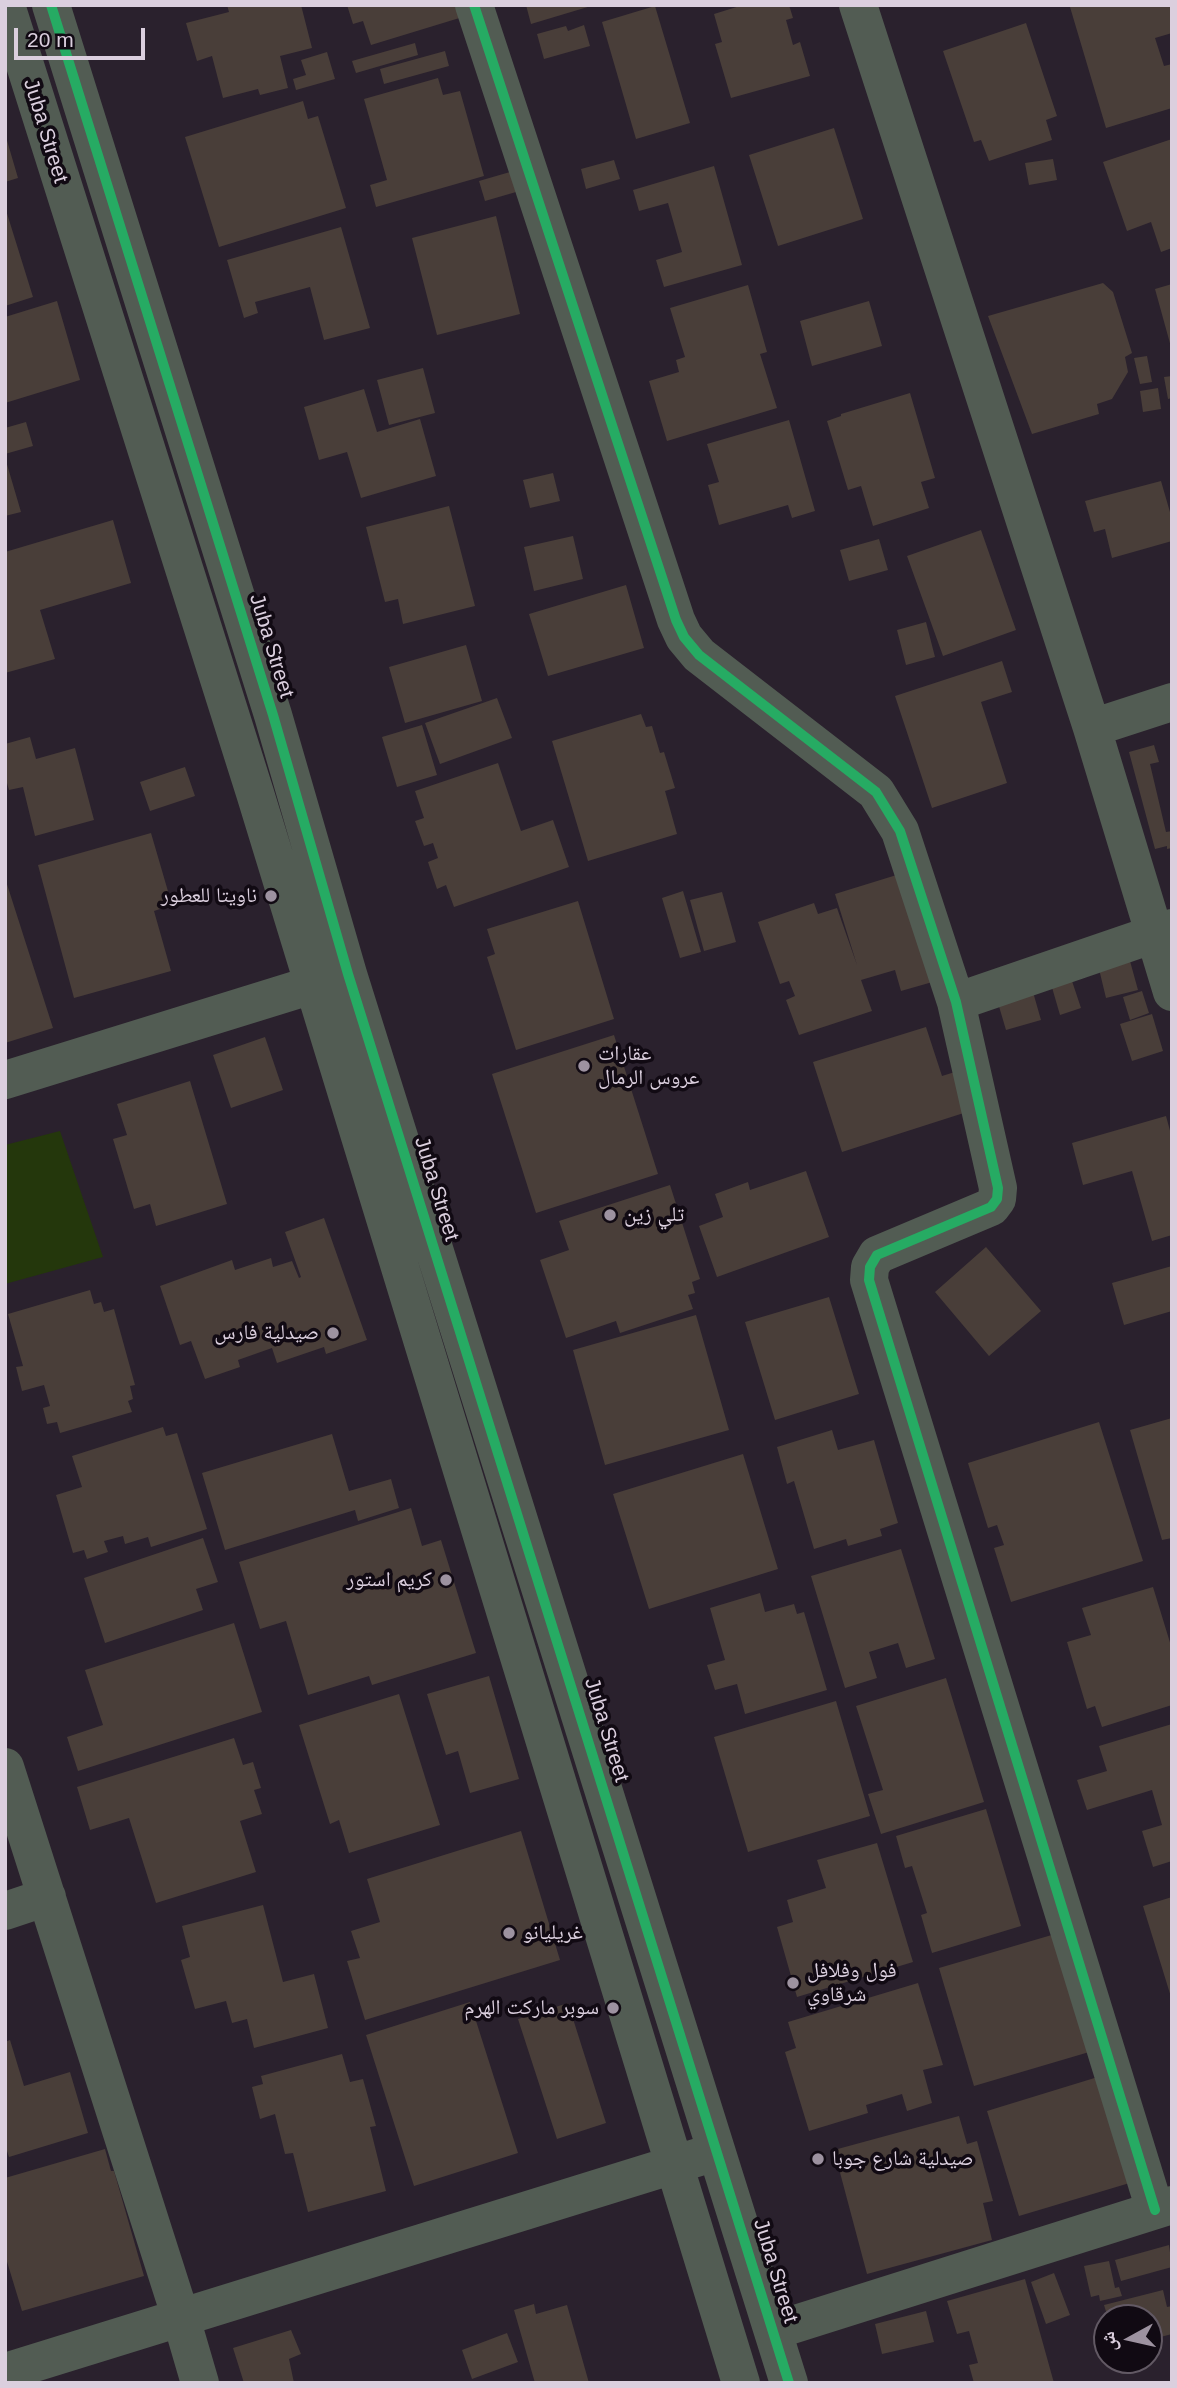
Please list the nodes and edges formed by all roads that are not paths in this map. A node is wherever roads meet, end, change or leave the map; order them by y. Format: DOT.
graph roads {
  1 [pos="6,5"];
  2 [pos="51,5"];
  3 [pos="474,5"];
  4 [pos="858,5"];
  5 [pos="121,231"];
  6 [pos="78,235"];
  7 [pos="1172,702"];
  8 [pos="1092,728"];
  9 [pos="1163,931"];
  10 [pos="330,979"];
  11 [pos="1172,992"];
  12 [pos="956,1002"];
  13 [pos="5,1080"];
  14 [pos="5,1767"];
  15 [pos="47,1897"];
  16 [pos="5,1911"];
  17 [pos="717,2151"];
  18 [pos="675,2165"];
  19 [pos="1163,2207"];
  20 [pos="181,2318"];
  21 [pos="773,2332"];
  22 [pos="5,2372"];
  23 [pos="200,2383"];
  24 [pos="741,2383"];
  25 [pos="789,2383"];
  1 -- 6 [label="street, Juba Street"];
  2 -- 5 [label="street, Juba Street"];
  3 -- 12 [label="street"];
  4 -- 8 [label="street"];
  5 -- 6 [label="street"];
  5 -- 10 [label="street, Juba Street"];
  6 -- 10 [label="street, Juba Street"];
  7 -- 8 [label="street"];
  8 -- 9 [label="street"];
  9 -- 11 [label="street"];
  9 -- 12 [label="street"];
  10 -- 13 [label="street"];
  10 -- 17 [label="street, Juba Street"];
  10 -- 18 [label="street, Juba Street"];
  12 -- 19 [label="street"];
  14 -- 15 [label="street"];
  15 -- 16 [label="street"];
  15 -- 20 [label="street"];
  17 -- 18 [label="street"];
  17 -- 21 [label="street, Juba Street"];
  18 -- 20 [label="street"];
  18 -- 24 [label="street, Juba Street"];
  19 -- 21 [label="street"];
  20 -- 22 [label="street"];
  20 -- 23 [label="street"];
  21 -- 25 [label="street, Juba Street"];
}
